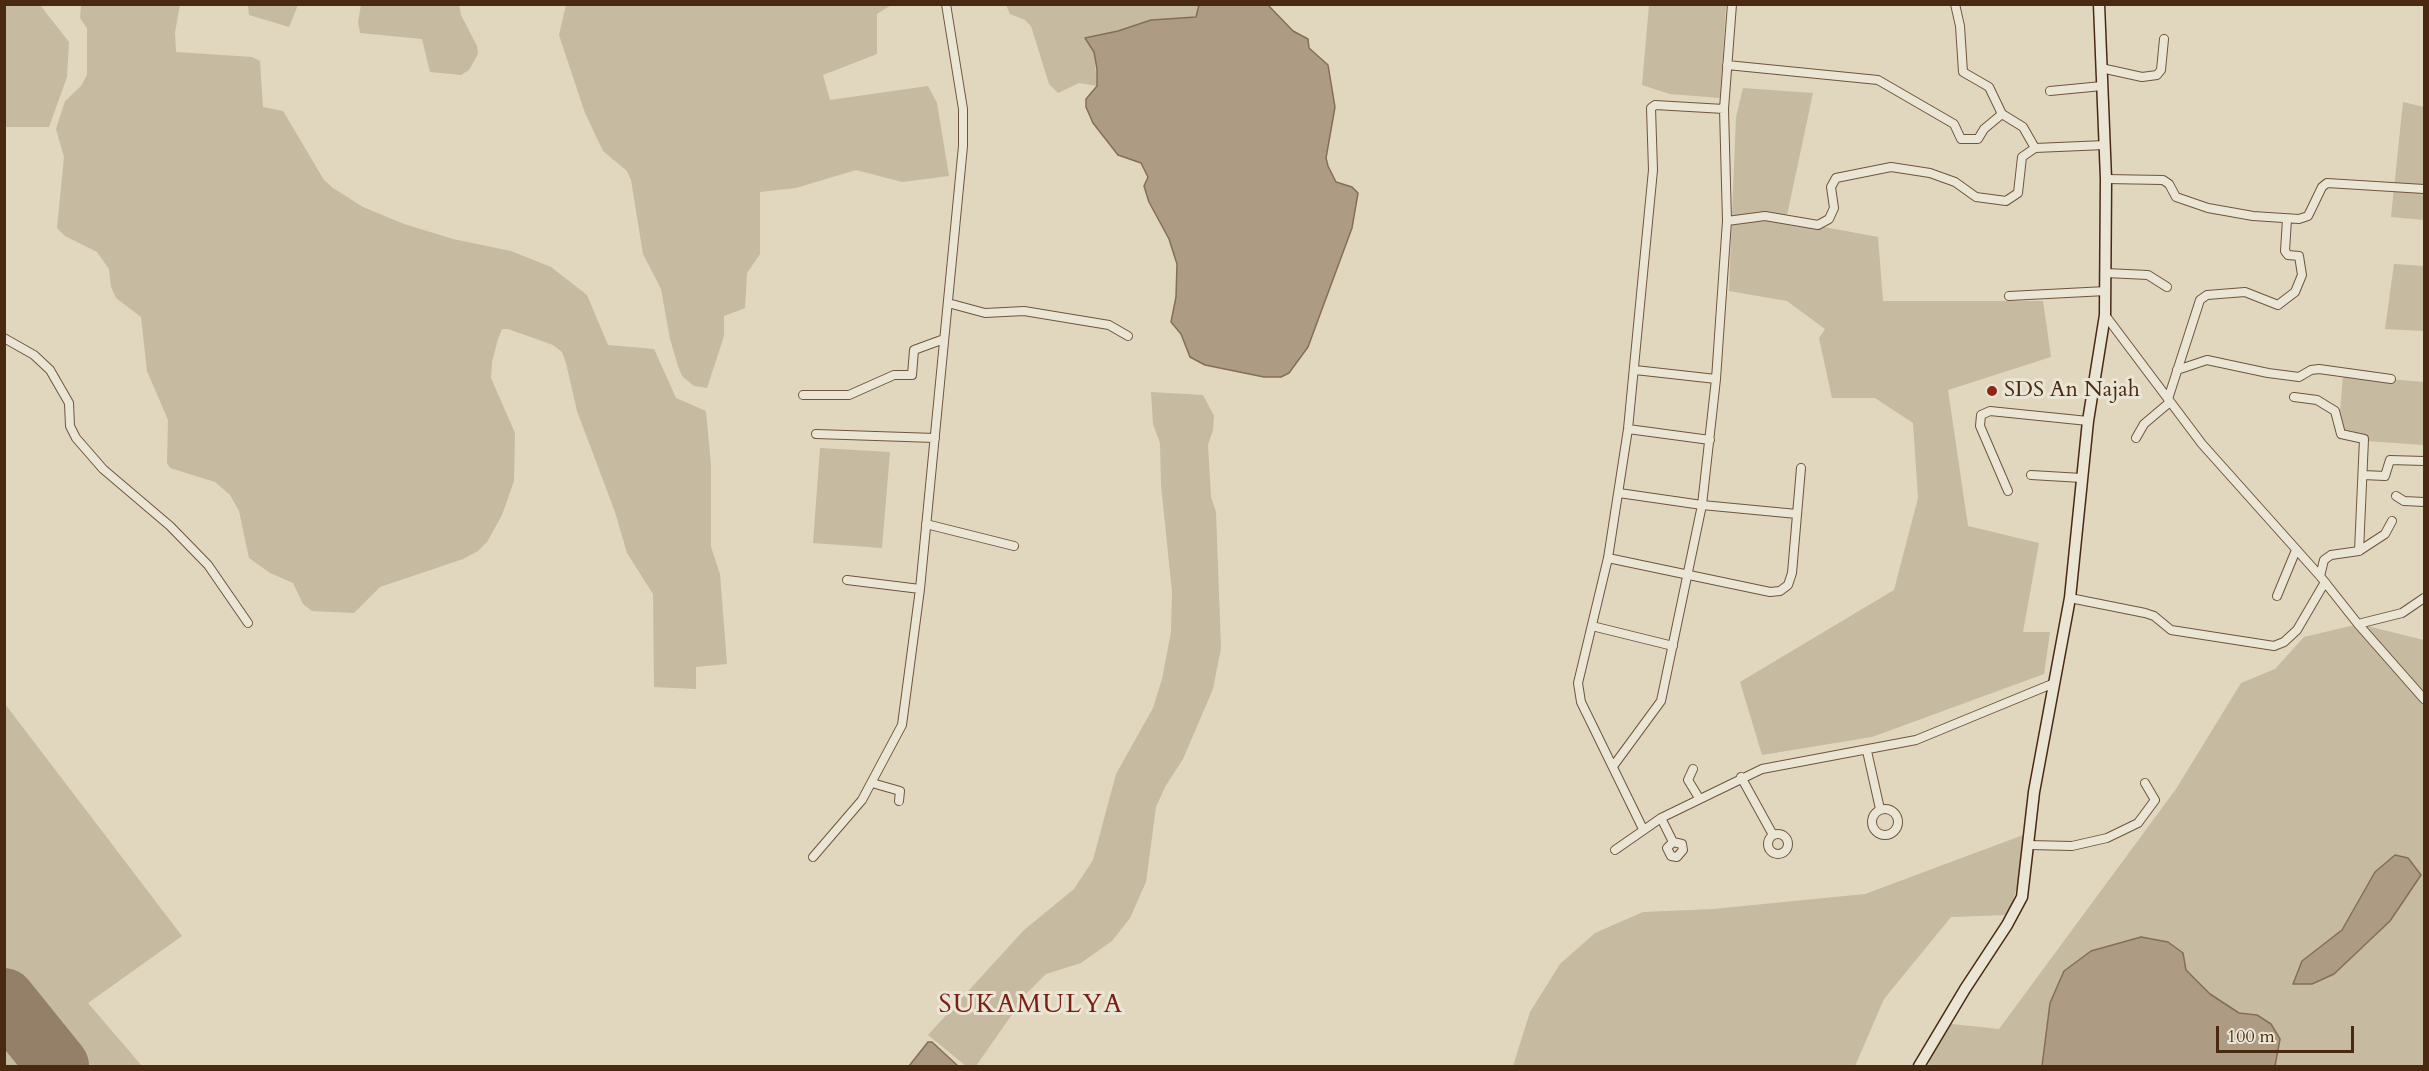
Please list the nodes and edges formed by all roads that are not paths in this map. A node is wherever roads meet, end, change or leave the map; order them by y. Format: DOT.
graph roads {
  1 [pos="946,4"];
  2 [pos="1732,4"];
  3 [pos="1955,4"];
  4 [pos="2098,4"];
  5 [pos="2164,39"];
  6 [pos="1727,65"];
  7 [pos="2101,68"];
  8 [pos="2102,86"];
  9 [pos="2050,91"];
  10 [pos="1724,110"];
  11 [pos="2002,114"];
  12 [pos="2105,145"];
  13 [pos="2035,148"];
  14 [pos="2106,179"];
  15 [pos="2424,189"];
  16 [pos="2287,219"];
  17 [pos="1727,221"];
  18 [pos="2106,273"];
  19 [pos="2167,287"];
  20 [pos="2106,291"];
  21 [pos="2009,296"];
  22 [pos="948,303"];
  23 [pos="2105,315"];
  24 [pos="1128,336"];
  25 [pos="4,338"];
  26 [pos="944,339"];
  27 [pos="1635,370"];
  28 [pos="2177,370"];
  29 [pos="1716,379"];
  30 [pos="2391,379"];
  31 [pos="802,396"];
  32 [pos="2294,397"];
  33 [pos="2169,400"];
  34 [pos="2088,421"];
  35 [pos="1628,429"];
  36 [pos="816,434"];
  37 [pos="935,438"];
  38 [pos="2136,438"];
  39 [pos="1710,440"];
  40 [pos="2424,461"];
  41 [pos="1801,468"];
  42 [pos="2031,475"];
  43 [pos="2363,475"];
  44 [pos="2082,478"];
  45 [pos="2008,491"];
  46 [pos="1619,493"];
  47 [pos="2396,496"];
  48 [pos="2424,502"];
  49 [pos="1702,506"];
  50 [pos="1797,514"];
  51 [pos="2392,521"];
  52 [pos="926,524"];
  53 [pos="1014,546"];
  54 [pos="2296,550"];
  55 [pos="2359,551"];
  56 [pos="1608,558"];
  57 [pos="1689,576"];
  58 [pos="2323,579"];
  59 [pos="847,580"];
  60 [pos="920,589"];
  61 [pos="2277,596"];
  62 [pos="2070,598"];
  63 [pos="2424,598"];
  64 [pos="248,623"];
  65 [pos="2358,624"];
  66 [pos="1592,626"];
  67 [pos="1673,646"];
  68 [pos="2052,684"];
  69 [pos="2424,699"];
  70 [pos="1867,751"];
  71 [pos="1614,765"];
  72 [pos="1693,769"];
  73 [pos="1742,777"];
  74 [pos="873,783"];
  75 [pos="2145,783"];
  76 [pos="1699,798"];
  77 [pos="899,801"];
  78 [pos="1880,809"];
  79 [pos="1661,818"];
  80 [pos="1643,829"];
  81 [pos="1773,835"];
  82 [pos="1673,842"];
  83 [pos="2029,845"];
  84 [pos="1615,850"];
  85 [pos="813,857"];
  86 [pos="1919,1066"];
  1 -- 22 [label="street"];
  2 -- 6 [label="street"];
  3 -- 11 [label="street"];
  4 -- 7 [label="main road"];
  5 -- 7 [label="street"];
  6 -- 10 [label="street"];
  6 -- 11 [label="street"];
  7 -- 8 [label="main road"];
  8 -- 9 [label="street"];
  8 -- 12 [label="main road"];
  10 -- 17 [label="street"];
  10 -- 27 [label="street"];
  11 -- 13 [label="street"];
  12 -- 13 [label="street"];
  12 -- 14 [label="main road"];
  13 -- 17 [label="street"];
  14 -- 16 [label="street"];
  14 -- 18 [label="main road"];
  15 -- 16 [label="street"];
  16 -- 28 [label="street"];
  17 -- 29 [label="street"];
  18 -- 19 [label="street"];
  18 -- 20 [label="main road"];
  20 -- 21 [label="street"];
  20 -- 23 [label="main road"];
  22 -- 24 [label="street"];
  22 -- 26 [label="street"];
  23 -- 33 [label="street"];
  23 -- 34 [label="main road"];
  25 -- 64 [label="street"];
  26 -- 31 [label="street"];
  26 -- 37 [label="street"];
  27 -- 29 [label="street"];
  27 -- 35 [label="street"];
  28 -- 30 [label="street"];
  28 -- 33 [label="street"];
  29 -- 39 [label="street"];
  32 -- 43 [label="street"];
  33 -- 38 [label="street"];
  33 -- 54 [label="street"];
  34 -- 44 [label="main road"];
  34 -- 45 [label="street"];
  35 -- 39 [label="street"];
  35 -- 46 [label="street"];
  36 -- 37 [label="street"];
  37 -- 52 [label="street"];
  39 -- 49 [label="street"];
  40 -- 43 [label="street"];
  41 -- 50 [label="street"];
  42 -- 44 [label="street"];
  43 -- 55 [label="street"];
  44 -- 62 [label="main road"];
  46 -- 49 [label="street"];
  46 -- 56 [label="street"];
  47 -- 48 [label="street"];
  49 -- 50 [label="street"];
  49 -- 57 [label="street"];
  50 -- 57 [label="street"];
  51 -- 55 [label="street"];
  52 -- 53 [label="street"];
  52 -- 60 [label="street"];
  54 -- 58 [label="street"];
  54 -- 61 [label="street"];
  55 -- 58 [label="street"];
  56 -- 57 [label="street"];
  56 -- 66 [label="street"];
  57 -- 67 [label="street"];
  58 -- 62 [label="street"];
  58 -- 65 [label="street"];
  59 -- 60 [label="street"];
  60 -- 74 [label="street"];
  62 -- 68 [label="main road"];
  63 -- 65 [label="street"];
  65 -- 69 [label="street"];
  66 -- 67 [label="street"];
  66 -- 71 [label="street"];
  67 -- 71 [label="street"];
  68 -- 70 [label="street"];
  68 -- 83 [label="main road"];
  70 -- 73 [label="street"];
  70 -- 78 [label="street"];
  71 -- 80 [label="street"];
  72 -- 76 [label="street"];
  73 -- 76 [label="street"];
  73 -- 81 [label="street"];
  74 -- 77 [label="street"];
  74 -- 85 [label="street"];
  75 -- 83 [label="street"];
  76 -- 79 [label="street"];
  79 -- 80 [label="street"];
  79 -- 82 [label="street"];
  80 -- 84 [label="street"];
  83 -- 86 [label="main road"];
}
